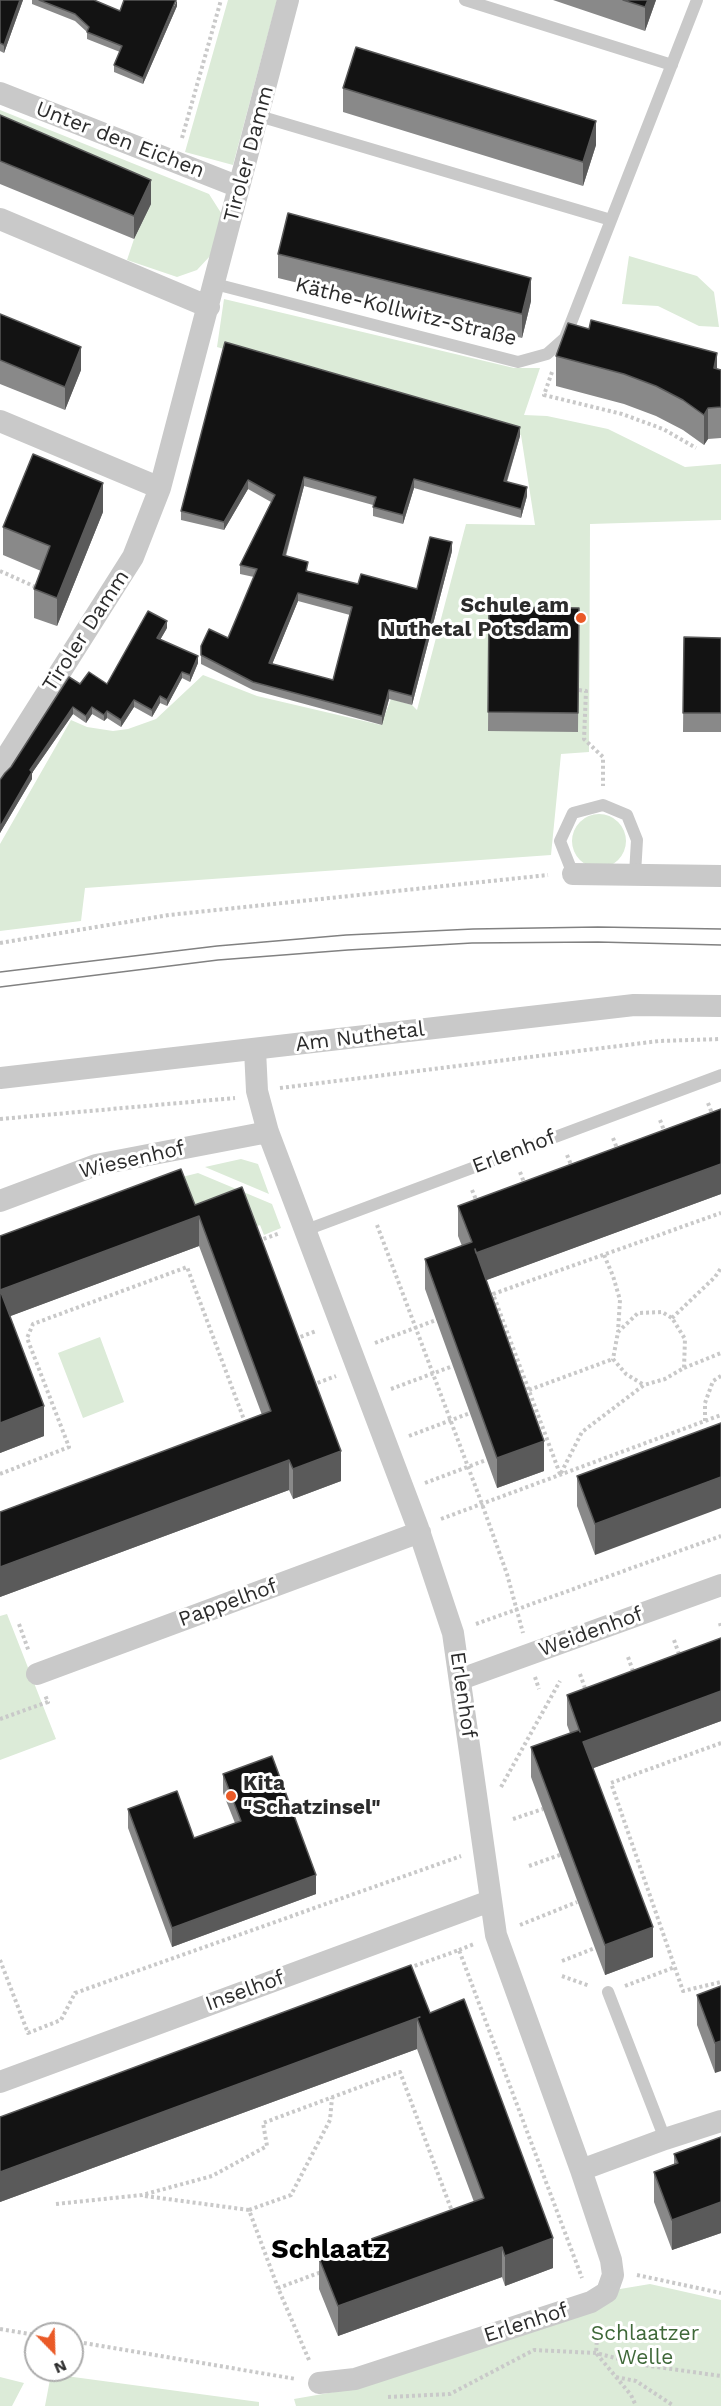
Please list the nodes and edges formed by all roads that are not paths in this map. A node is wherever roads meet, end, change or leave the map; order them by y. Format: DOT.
graph roads {
  1 [pos="288,0"];
  2 [pos="465,0"];
  3 [pos="697,0"];
  4 [pos="672,65"];
  5 [pos="0,93"];
  6 [pos="259,116"];
  7 [pos="239,187"];
  8 [pos="0,219"];
  9 [pos="611,220"];
  10 [pos="215,284"];
  11 [pos="209,307"];
  12 [pos="0,421"];
  13 [pos="160,488"];
  14 [pos="0,767"];
  15 [pos="573,874"];
  16 [pos="635,874"];
  17 [pos="721,876"];
  18 [pos="721,1006"];
  19 [pos="255,1050"];
  20 [pos="721,1075"];
  21 [pos="0,1078"];
  22 [pos="268,1132"];
  23 [pos="0,1201"];
  24 [pos="298,1230"];
  25 [pos="419,1530"];
  26 [pos="721,1585"];
  27 [pos="37,1674"];
  28 [pos="461,1679"];
  29 [pos="490,1901"];
  30 [pos="608,1992"];
  31 [pos="0,2082"];
  32 [pos="719,2124"];
  33 [pos="665,2139"];
  34 [pos="581,2170"];
  35 [pos="319,2383"];
  1 -- 6 [label="street, Tiroler Damm"];
  2 -- 4 [label="lane"];
  3 -- 4 [label="lane"];
  4 -- 9 [label="lane"];
  5 -- 7 [label="street, Unter den Eichen"];
  6 -- 7 [label="street, Tiroler Damm"];
  6 -- 9 [label="lane"];
  7 -- 10 [label="street, Tiroler Damm"];
  8 -- 11 [label="street"];
  9 -- 10 [label="lane, Käthe-Kollwitz-Straße"];
  10 -- 11 [label="street, Tiroler Damm"];
  11 -- 13 [label="street, Tiroler Damm"];
  12 -- 13 [label="street"];
  13 -- 14 [label="street, Tiroler Damm"];
  15 -- 16 [label="street"];
  15 -- 16 [label="lane"];
  16 -- 17 [label="street"];
  18 -- 19 [label="street, Am Nuthetal"];
  19 -- 21 [label="street, Am Nuthetal"];
  19 -- 22 [label="street, Erlenhof"];
  20 -- 24 [label="lane, Erlenhof"];
  22 -- 23 [label="street, Wiesenhof"];
  22 -- 24 [label="street, Erlenhof"];
  24 -- 25 [label="street, Erlenhof"];
  25 -- 27 [label="street, Pappelhof"];
  25 -- 28 [label="street, Erlenhof"];
  26 -- 28 [label="street, Weidenhof"];
  28 -- 29 [label="street, Erlenhof"];
  29 -- 31 [label="street, Inselhof"];
  29 -- 34 [label="street, Erlenhof"];
  30 -- 33 [label="lane"];
  32 -- 33 [label="street"];
  33 -- 34 [label="street"];
  34 -- 35 [label="street, Erlenhof"];
}
